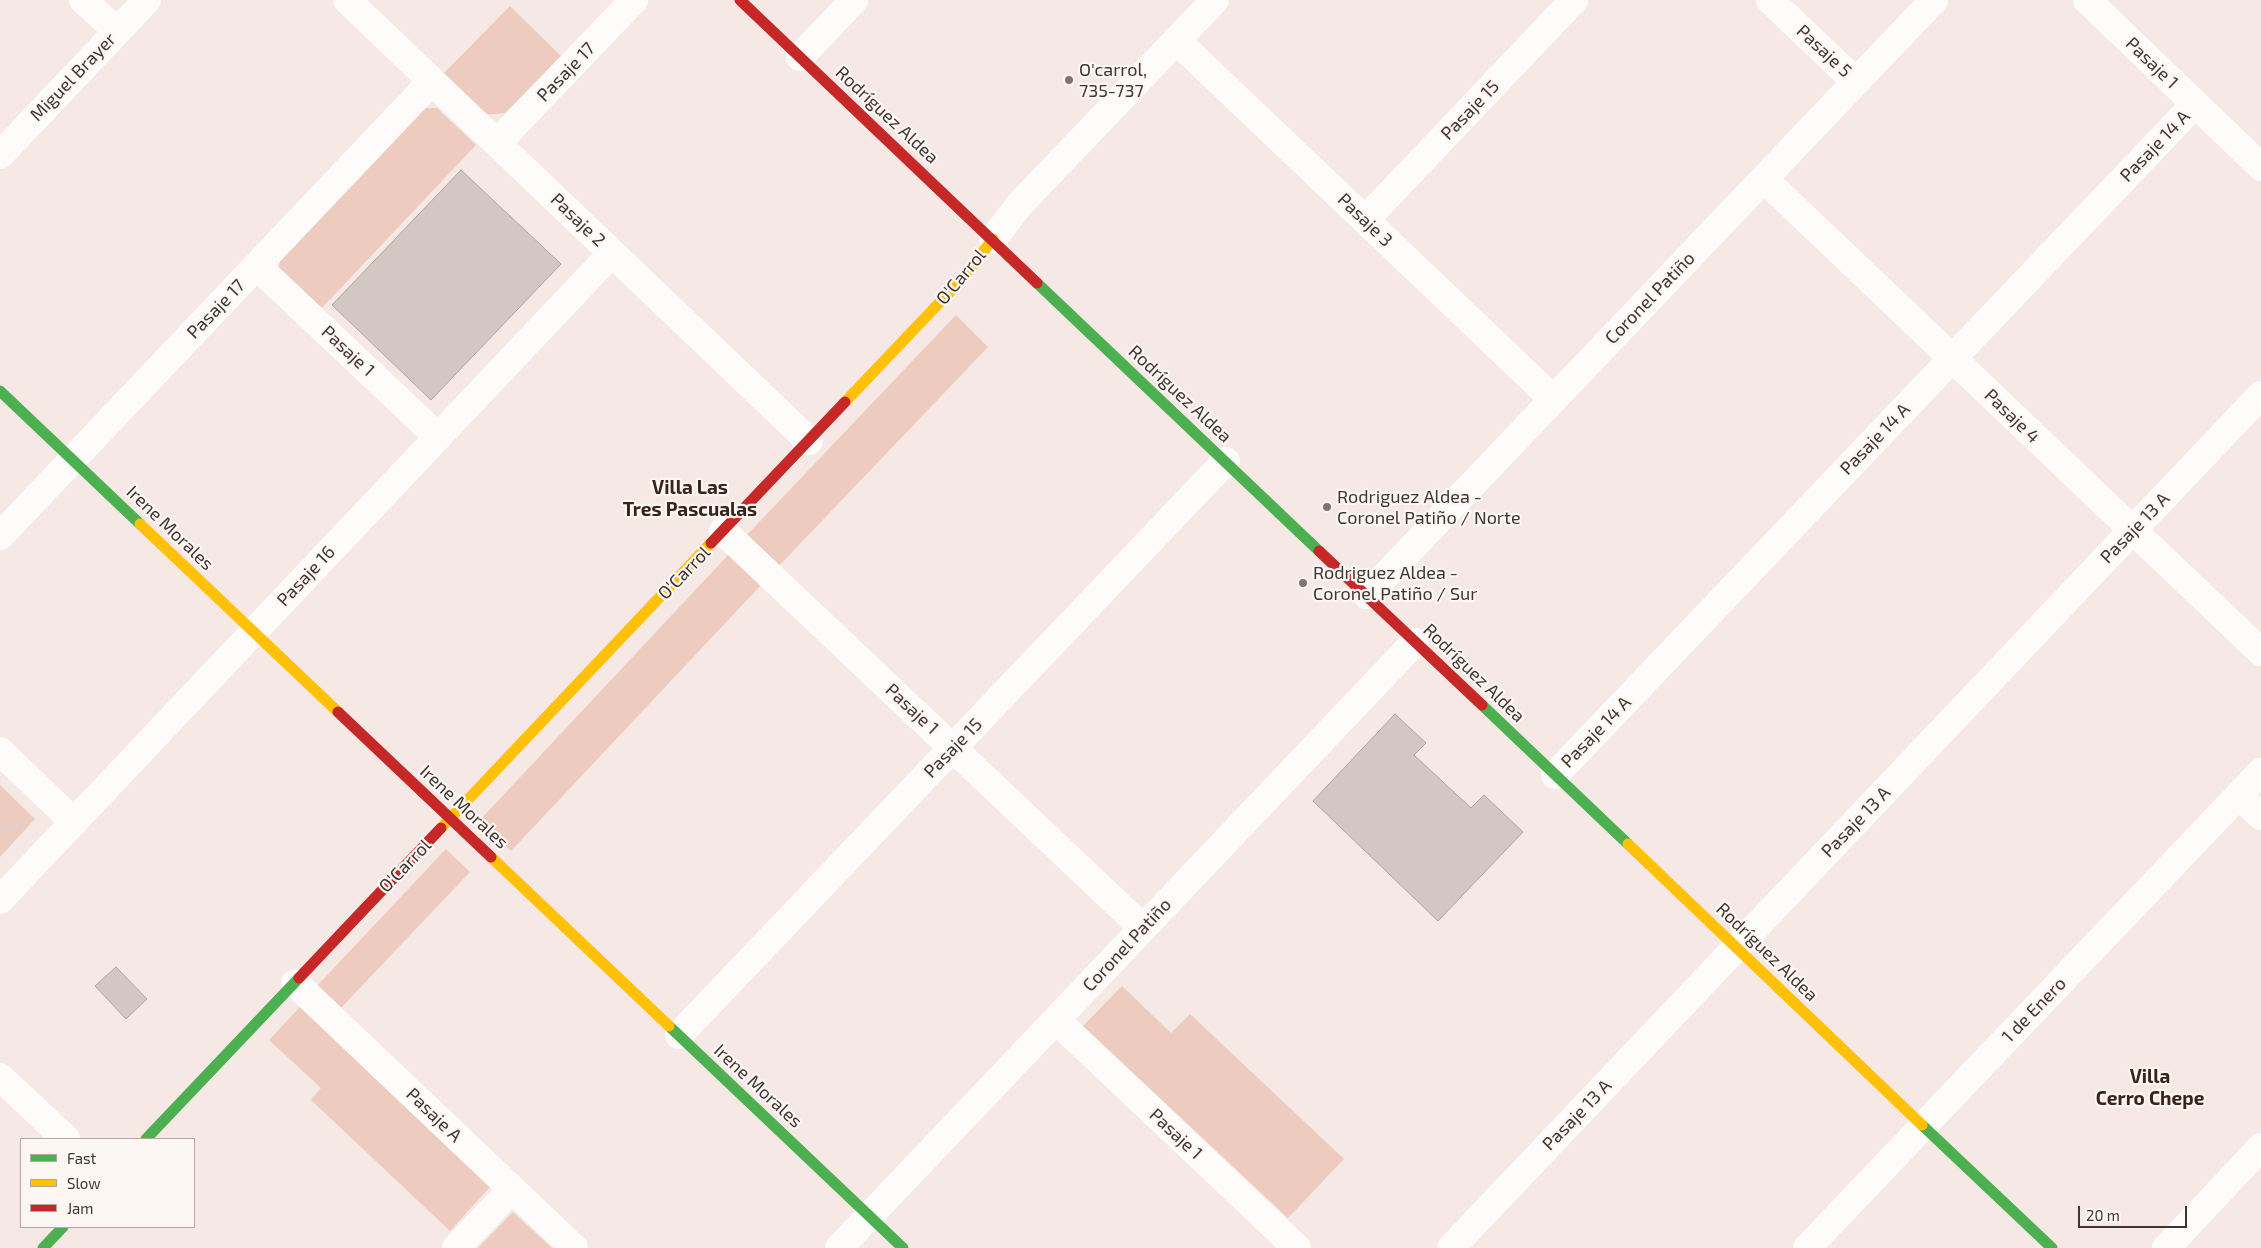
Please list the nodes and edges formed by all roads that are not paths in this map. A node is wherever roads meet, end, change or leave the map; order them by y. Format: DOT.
graph roads {
  1 [pos="83,0"];
  2 [pos="147,0"];
  3 [pos="347,0"];
  4 [pos="634,0"];
  5 [pos="740,0"];
  6 [pos="854,0"];
  7 [pos="1214,0"];
  8 [pos="1574,0"];
  9 [pos="1770,0"];
  10 [pos="1934,0"];
  11 [pos="2086,0"];
  12 [pos="117,31"];
  13 [pos="1176,40"];
  14 [pos="800,57"];
  15 [pos="432,81"];
  16 [pos="1856,82"];
  17 [pos="2195,104"];
  18 [pos="497,143"];
  19 [pos="0,154"];
  20 [pos="2261,167"];
  21 [pos="1764,179"];
  22 [pos="1365,220"];
  23 [pos="993,239"];
  24 [pos="612,253"];
  25 [pos="257,266"];
  26 [pos="1952,358"];
  27 [pos="0,391"];
  28 [pos="2261,395"];
  29 [pos="1553,399"];
  30 [pos="438,437"];
  31 [pos="809,441"];
  32 [pos="73,460"];
  33 [pos="1226,461"];
  34 [pos="2133,530"];
  35 [pos="723,531"];
  36 [pos="0,536"];
  37 [pos="1367,595"];
  38 [pos="254,632"];
  39 [pos="1415,642"];
  40 [pos="2261,652"];
  41 [pos="953,748"];
  42 [pos="0,751"];
  43 [pos="2261,772"];
  44 [pos="1555,774"];
  45 [pos="2239,796"];
  46 [pos="2261,816"];
  47 [pos="451,818"];
  48 [pos="74,822"];
  49 [pos="0,900"];
  50 [pos="1143,928"];
  51 [pos="1737,948"];
  52 [pos="295,983"];
  53 [pos="1056,1020"];
  54 [pos="679,1036"];
  55 [pos="0,1077"];
  56 [pos="1924,1125"];
  57 [pos="65,1138"];
  58 [pos="147,1138"];
  59 [pos="2261,1147"];
  60 [pos="512,1190"];
  61 [pos="869,1216"];
  62 [pos="62,1228"];
  63 [pos="43,1248"];
  64 [pos="456,1248"];
  65 [pos="574,1248"];
  66 [pos="839,1248"];
  67 [pos="903,1248"];
  68 [pos="1297,1248"];
  69 [pos="1451,1248"];
  70 [pos="1806,1248"];
  71 [pos="2052,1248"];
  72 [pos="2166,1248"];
  1 -- 12 [label="street"];
  2 -- 12 [label="street, Miguel Brayer"];
  3 -- 15 [label="street, Pasaje 2"];
  4 -- 18 [label="street, Pasaje 17"];
  5 -- 14 [label="street, Rodríguez Aldea"];
  6 -- 14 [label="street"];
  7 -- 13 [label="street, O'Carrol"];
  8 -- 22 [label="street, Pasaje 15"];
  9 -- 16 [label="street, Pasaje 5"];
  10 -- 16 [label="street, Coronel Patiño"];
  11 -- 17 [label="street, Pasaje 1"];
  12 -- 19 [label="street, Miguel Brayer"];
  13 -- 22 [label="street, Pasaje 3"];
  13 -- 23 [label="street, O'Carrol"];
  14 -- 23 [label="street, Rodríguez Aldea"];
  15 -- 18 [label="street, Pasaje 2"];
  15 -- 25 [label="street, Pasaje 17"];
  16 -- 21 [label="street, Coronel Patiño"];
  17 -- 20 [label="street, Pasaje 1"];
  17 -- 26 [label="street, Pasaje 14 A"];
  18 -- 24 [label="street, Pasaje 2"];
  21 -- 26 [label="street, Pasaje 4"];
  21 -- 29 [label="street, Coronel Patiño"];
  22 -- 29 [label="street, Pasaje 3"];
  23 -- 31 [label="street, O'Carrol"];
  23 -- 33 [label="street, Rodríguez Aldea"];
  24 -- 30 [label="street, Pasaje 16"];
  24 -- 31 [label="street, Pasaje 2"];
  25 -- 30 [label="street, Pasaje 1"];
  25 -- 32 [label="street, Pasaje 17"];
  26 -- 34 [label="street, Pasaje 4"];
  26 -- 44 [label="street, Pasaje 14 A"];
  27 -- 32 [label="street, Irene Morales"];
  28 -- 34 [label="street, Pasaje 13 A"];
  29 -- 37 [label="street, Coronel Patiño"];
  30 -- 38 [label="street, Pasaje 16"];
  31 -- 35 [label="street, O'Carrol"];
  32 -- 36 [label="street, Pasaje 17"];
  32 -- 38 [label="street, Irene Morales"];
  33 -- 37 [label="street, Rodríguez Aldea"];
  33 -- 41 [label="street, Pasaje 15"];
  34 -- 40 [label="street, Pasaje 4"];
  34 -- 51 [label="street, Pasaje 13 A"];
  35 -- 41 [label="street, Pasaje 1"];
  35 -- 47 [label="street, O'Carrol"];
  37 -- 39 [label="street, Rodríguez Aldea"];
  38 -- 47 [label="street, Irene Morales"];
  38 -- 48 [label="street, Pasaje 16"];
  39 -- 44 [label="street, Rodríguez Aldea"];
  39 -- 50 [label="street, Coronel Patiño"];
  41 -- 50 [label="street, Pasaje 1"];
  41 -- 54 [label="street, Pasaje 15"];
  42 -- 48 [label="street"];
  43 -- 45 [label="street, 1 de Enero"];
  44 -- 51 [label="street, Rodríguez Aldea"];
  45 -- 46 [label="street"];
  45 -- 56 [label="street, 1 de Enero"];
  47 -- 52 [label="street, O'Carrol"];
  47 -- 54 [label="street, Irene Morales"];
  48 -- 49 [label="street, Pasaje 16"];
  50 -- 53 [label="street, Coronel Patiño"];
  51 -- 56 [label="street, Rodríguez Aldea"];
  51 -- 69 [label="street, Pasaje 13 A"];
  52 -- 58 [label="street, O'Carrol"];
  52 -- 60 [label="street, Pasaje A"];
  53 -- 61 [label="street, Coronel Patiño"];
  53 -- 68 [label="street, Pasaje 1"];
  54 -- 61 [label="street, Irene Morales"];
  55 -- 57 [label="street"];
  56 -- 70 [label="street, 1 de Enero"];
  56 -- 71 [label="street, Rodríguez Aldea"];
  59 -- 72 [label="street"];
  60 -- 64 [label="street"];
  60 -- 65 [label="street, Pasaje A"];
  61 -- 66 [label="street, Coronel Patiño"];
  61 -- 67 [label="street, Irene Morales"];
  62 -- 63 [label="street"];
}
